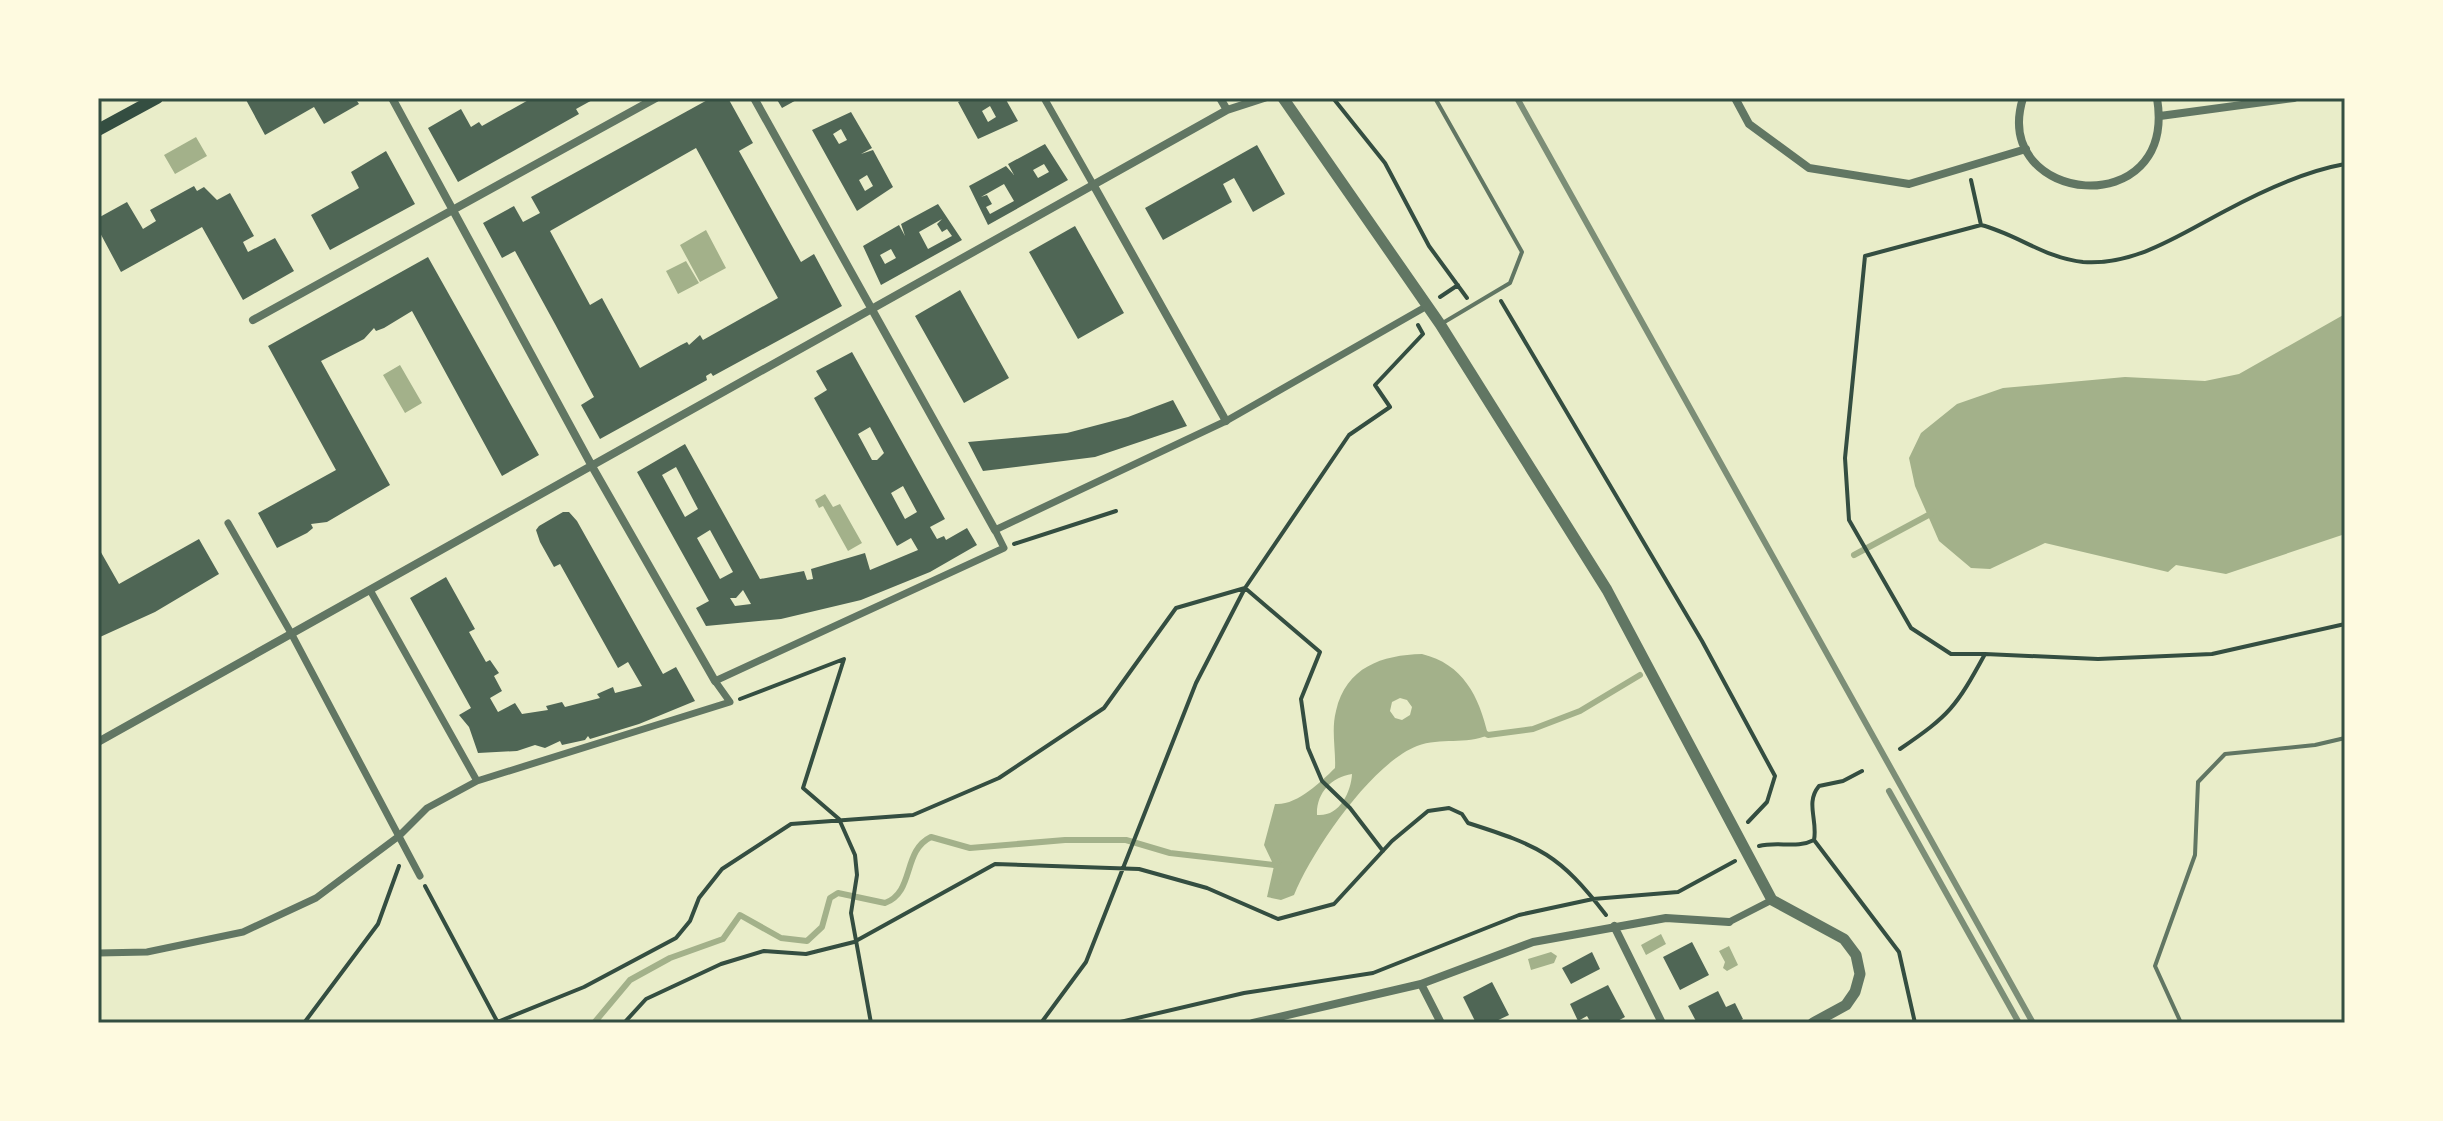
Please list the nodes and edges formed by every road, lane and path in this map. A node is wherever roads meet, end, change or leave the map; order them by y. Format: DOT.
graph roads {
  1 [pos="157,98"];
  2 [pos="392,98"];
  3 [pos="656,98"];
  4 [pos="754,98"];
  5 [pos="1044,98"];
  6 [pos="1220,98"];
  7 [pos="1264,98"];
  8 [pos="1283,98"];
  9 [pos="1333,98"];
  10 [pos="1435,98"];
  11 [pos="1735,98"];
  12 [pos="2023,98"];
  13 [pos="2157,98"];
  14 [pos="2294,98"];
  15 [pos="1227,110"];
  16 [pos="2160,116"];
  17 [pos="98,130"];
  18 [pos="2026,149"];
  19 [pos="2345,164"];
  20 [pos="1968,166"];
  21 [pos="1094,186"];
  22 [pos="455,210"];
  23 [pos="1981,225"];
  24 [pos="1496,292"];
  25 [pos="1427,306"];
  26 [pos="873,311"];
  27 [pos="1412,315"];
  28 [pos="253,320"];
  29 [pos="1440,324"];
  30 [pos="1226,421"];
  31 [pos="593,468"];
  32 [pos="1116,511"];
  33 [pos="228,523"];
  34 [pos="995,530"];
  35 [pos="1004,548"];
  36 [pos="1245,588"];
  37 [pos="370,590"];
  38 [pos="2345,624"];
  39 [pos="291,633"];
  40 [pos="1985,654"];
  41 [pos="715,681"];
  42 [pos="730,702"];
  43 [pos="2345,738"];
  44 [pos="98,742"];
  45 [pos="1900,749"];
  46 [pos="477,781"];
  47 [pos="839,819"];
  48 [pos="1733,832"];
  49 [pos="399,836"];
  50 [pos="1814,840"];
  51 [pos="406,850"];
  52 [pos="1383,851"];
  53 [pos="1122,868"];
  54 [pos="420,876"];
  55 [pos="1593,899"];
  56 [pos="1772,900"];
  57 [pos="1729,922"];
  58 [pos="1614,926"];
  59 [pos="854,942"];
  60 [pos="98,953"];
  61 [pos="1421,984"];
  62 [pos="304,1023"];
  63 [pos="497,1023"];
  64 [pos="624,1023"];
  65 [pos="871,1023"];
  66 [pos="1041,1023"];
  67 [pos="1116,1023"];
  68 [pos="1253,1023"];
  69 [pos="1441,1023"];
  70 [pos="1662,1023"];
  71 [pos="1813,1023"];
  72 [pos="1915,1023"];
  73 [pos="2181,1023"];
  1 -- 17 [label="main road"];
  2 -- 22 [label="street"];
  3 -- 22 [label="street"];
  4 -- 26 [label="street"];
  5 -- 21 [label="street"];
  6 -- 15 [label="street"];
  7 -- 15 [label="street"];
  8 -- 25 [label="street"];
  9 -- 25 [label="path"];
  10 -- 24 [label="lane"];
  11 -- 20 [label="street"];
  12 -- 18 [label="street"];
  13 -- 16 [label="street"];
  14 -- 16 [label="street"];
  15 -- 21 [label="street"];
  16 -- 18 [label="street"];
  18 -- 20 [label="street"];
  19 -- 23 [label="path"];
  20 -- 23 [label="path"];
  21 -- 26 [label="street"];
  21 -- 30 [label="street"];
  22 -- 28 [label="street"];
  22 -- 31 [label="street"];
  23 -- 40 [label="path"];
  24 -- 29 [label="lane"];
  24 -- 48 [label="path"];
  25 -- 27 [label="street"];
  25 -- 29 [label="street"];
  26 -- 31 [label="street"];
  26 -- 34 [label="street"];
  27 -- 30 [label="street"];
  27 -- 36 [label="path"];
  29 -- 48 [label="street"];
  30 -- 34 [label="street"];
  31 -- 37 [label="street"];
  31 -- 41 [label="street"];
  32 -- 35 [label="path"];
  33 -- 39 [label="street"];
  34 -- 35 [label="street"];
  35 -- 41 [label="street"];
  36 -- 47 [label="path"];
  36 -- 52 [label="path"];
  36 -- 53 [label="path"];
  37 -- 39 [label="street"];
  37 -- 46 [label="street"];
  38 -- 40 [label="path"];
  39 -- 44 [label="street"];
  39 -- 49 [label="street"];
  40 -- 45 [label="path"];
  41 -- 42 [label="street"];
  42 -- 46 [label="street"];
  42 -- 47 [label="path"];
  43 -- 73 [label="lane"];
  46 -- 49 [label="street"];
  47 -- 59 [label="path"];
  47 -- 63 [label="path"];
  48 -- 56 [label="street"];
  49 -- 51 [label="street"];
  49 -- 60 [label="street"];
  50 -- 72 [label="path"];
  51 -- 54 [label="street"];
  51 -- 62 [label="path"];
  52 -- 53 [label="path"];
  52 -- 55 [label="path"];
  53 -- 59 [label="path"];
  53 -- 66 [label="path"];
  54 -- 63 [label="path"];
  55 -- 58 [label="path"];
  55 -- 67 [label="path"];
  56 -- 57 [label="street"];
  56 -- 71 [label="street"];
  57 -- 58 [label="street"];
  58 -- 61 [label="street"];
  58 -- 70 [label="street"];
  59 -- 64 [label="path"];
  59 -- 65 [label="path"];
  61 -- 68 [label="street"];
  61 -- 69 [label="street"];
}
